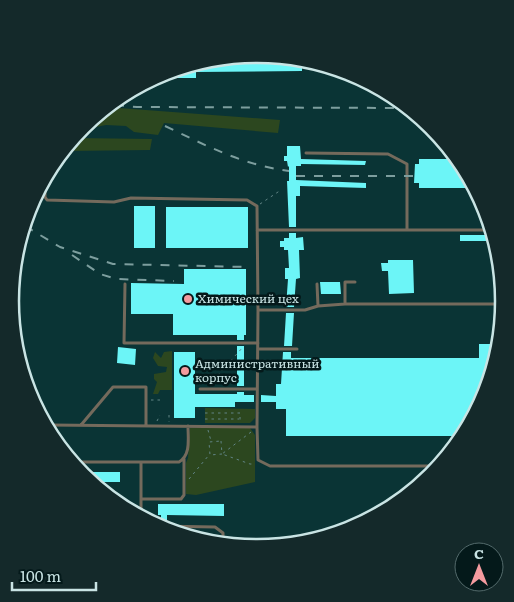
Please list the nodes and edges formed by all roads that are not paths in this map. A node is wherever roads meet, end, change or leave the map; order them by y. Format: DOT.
graph roads {
  1 [pos="306,153"];
  2 [pos="46,191"];
  3 [pos="257,230"];
  4 [pos="407,230"];
  5 [pos="485,230"];
  6 [pos="355,282"];
  7 [pos="124,284"];
  8 [pos="317,284"];
  9 [pos="345,304"];
  10 [pos="495,304"];
  11 [pos="318,306"];
  12 [pos="258,310"];
  13 [pos="258,344"];
  14 [pos="258,349"];
  15 [pos="297,349"];
  16 [pos="200,389"];
  17 [pos="257,389"];
  18 [pos="54,425"];
  19 [pos="81,425"];
  20 [pos="146,426"];
  21 [pos="188,426"];
  22 [pos="257,427"];
  23 [pos="184,459"];
  24 [pos="82,462"];
  25 [pos="141,463"];
  26 [pos="428,466"];
  27 [pos="141,499"];
  28 [pos="141,509"];
  29 [pos="179,526"];
  30 [pos="223,537"];
  1 -- 4 [label="lane"];
  2 -- 3 [label="lane"];
  3 -- 4 [label="lane"];
  3 -- 12 [label="lane"];
  4 -- 5 [label="lane"];
  6 -- 9 [label="lane"];
  7 -- 13 [label="lane"];
  8 -- 11 [label="lane"];
  9 -- 10 [label="lane"];
  9 -- 11 [label="lane"];
  11 -- 12 [label="lane"];
  12 -- 13 [label="lane"];
  13 -- 14 [label="lane"];
  14 -- 15 [label="lane"];
  14 -- 17 [label="lane"];
  16 -- 17 [label="lane"];
  17 -- 22 [label="lane"];
  18 -- 19 [label="lane"];
  19 -- 20 [label="lane"];
  19 -- 20 [label="lane"];
  20 -- 21 [label="lane"];
  21 -- 22 [label="lane"];
  21 -- 23 [label="lane"];
  22 -- 26 [label="lane"];
  23 -- 25 [label="lane"];
  23 -- 27 [label="lane"];
  24 -- 25 [label="lane"];
  25 -- 27 [label="lane"];
  27 -- 28 [label="lane"];
  29 -- 30 [label="lane"];
}
